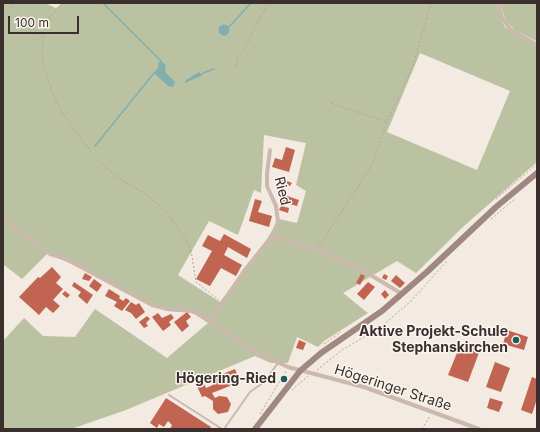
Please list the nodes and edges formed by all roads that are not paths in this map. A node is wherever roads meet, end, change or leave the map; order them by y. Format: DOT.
graph roads {
  1 [pos="500,3"];
  2 [pos="537,45"];
  3 [pos="270,150"];
  4 [pos="537,173"];
  5 [pos="3,220"];
  6 [pos="272,236"];
  7 [pos="402,294"];
  8 [pos="210,322"];
  9 [pos="278,363"];
  10 [pos="300,371"];
  11 [pos="169,395"];
  12 [pos="223,429"];
  13 [pos="255,429"];
  14 [pos="480,429"];
  1 -- 2 [label="street"];
  3 -- 6 [label="street, Ried"];
  4 -- 7 [label="main road"];
  5 -- 8 [label="street, Högeringer Straße"];
  6 -- 7 [label="street"];
  6 -- 8 [label="street"];
  7 -- 10 [label="main road"];
  8 -- 9 [label="street, Högeringer Straße"];
  9 -- 10 [label="street, Högeringer Straße"];
  9 -- 12 [label="lane"];
  10 -- 13 [label="main road"];
  10 -- 14 [label="street, Högeringer Straße"];
  11 -- 12 [label="lane"];
}
